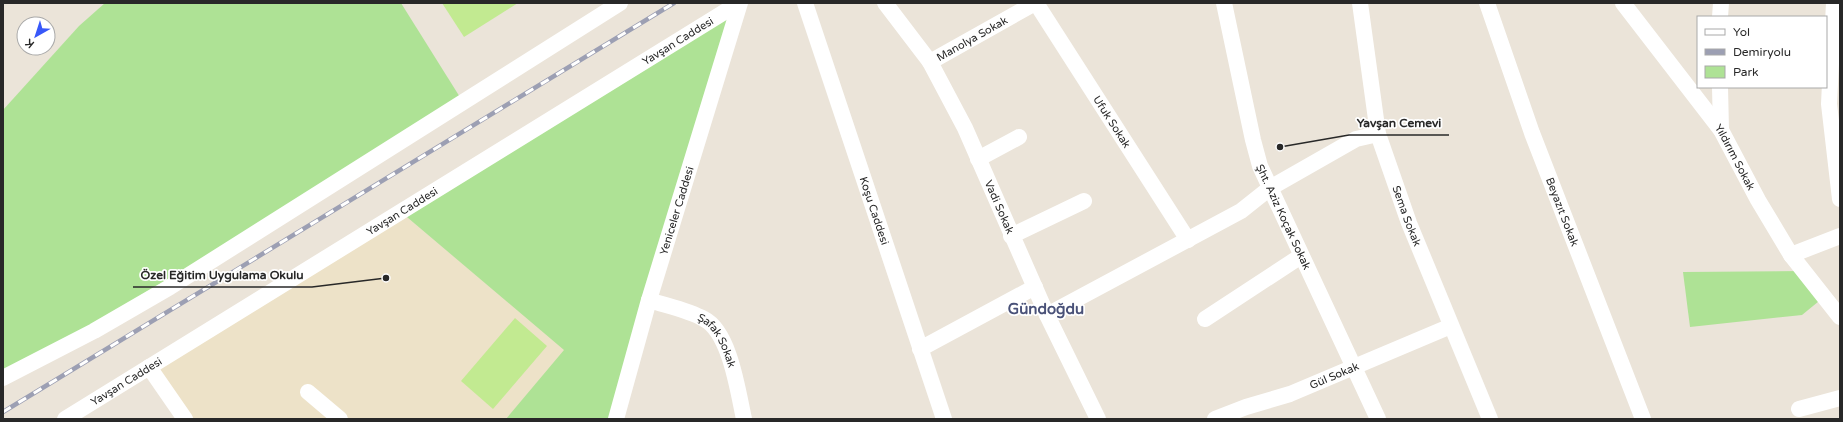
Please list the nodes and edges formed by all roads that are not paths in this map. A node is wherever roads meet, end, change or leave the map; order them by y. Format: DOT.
graph roads {
  1 [pos="620,3"];
  2 [pos="739,3"];
  3 [pos="805,3"];
  4 [pos="885,3"];
  5 [pos="1035,3"];
  6 [pos="1224,3"];
  7 [pos="1360,3"];
  8 [pos="1487,3"];
  9 [pos="1623,3"];
  10 [pos="1721,3"];
  11 [pos="1834,3"];
  12 [pos="1720,16"];
  13 [pos="930,62"];
  14 [pos="1720,88"];
  15 [pos="1835,103"];
  16 [pos="1721,130"];
  17 [pos="1378,134"];
  18 [pos="1019,137"];
  19 [pos="978,159"];
  20 [pos="1270,188"];
  21 [pos="1840,199"];
  22 [pos="1084,201"];
  23 [pos="1011,236"];
  24 [pos="1840,236"];
  25 [pos="1188,240"];
  26 [pos="1791,255"];
  27 [pos="1301,256"];
  28 [pos="1034,287"];
  29 [pos="649,300"];
  30 [pos="1047,314"];
  31 [pos="1840,317"];
  32 [pos="1205,319"];
  33 [pos="1451,326"];
  34 [pos="920,349"];
  35 [pos="1353,366"];
  36 [pos="149,367"];
  37 [pos="3,378"];
  38 [pos="308,392"];
  39 [pos="1840,398"];
  40 [pos="1799,409"];
  41 [pos="65,419"];
  42 [pos="185,419"];
  43 [pos="340,419"];
  44 [pos="616,419"];
  45 [pos="744,419"];
  46 [pos="944,419"];
  47 [pos="1098,419"];
  48 [pos="1215,419"];
  49 [pos="1378,419"];
  50 [pos="1490,419"];
  51 [pos="1643,419"];
  1 -- 37 [label="street"];
  2 -- 29 [label="street, Yeniceler Caddesi"];
  2 -- 36 [label="street, Yavşan Caddesi"];
  3 -- 34 [label="street, Koşu Caddesi"];
  4 -- 13 [label="street, Vadi Sokak"];
  5 -- 13 [label="street, Manolya Sokak"];
  5 -- 25 [label="street, Ufuk Sokak"];
  6 -- 20 [label="street, Şht. Aziz Koçak Sokak"];
  7 -- 17 [label="street, Sema Sokak"];
  8 -- 51 [label="street, Beyazıt Sokak"];
  9 -- 16 [label="street, Yıldırım Sokak"];
  10 -- 12 [label="street"];
  11 -- 15 [label="street"];
  13 -- 19 [label="street, Vadi Sokak"];
  14 -- 16 [label="street"];
  15 -- 21 [label="street"];
  16 -- 26 [label="street, Yıldırım Sokak"];
  17 -- 20 [label="street"];
  17 -- 33 [label="street, Sema Sokak"];
  18 -- 19 [label="street"];
  19 -- 23 [label="street, Vadi Sokak"];
  20 -- 25 [label="street"];
  20 -- 27 [label="street, Şht. Aziz Koçak Sokak"];
  22 -- 23 [label="street"];
  23 -- 28 [label="street, Vadi Sokak"];
  24 -- 26 [label="street"];
  25 -- 30 [label="street"];
  26 -- 31 [label="street, Yıldırım Sokak"];
  27 -- 32 [label="street"];
  27 -- 35 [label="street, Şht. Aziz Koçak Sokak"];
  28 -- 30 [label="street, Vadi Sokak"];
  28 -- 34 [label="street"];
  29 -- 44 [label="street, Yeniceler Caddesi"];
  29 -- 45 [label="street, Şafak Sokak"];
  30 -- 47 [label="street, Vadi Sokak"];
  33 -- 35 [label="street, Gül Sokak"];
  33 -- 50 [label="street, Sema Sokak"];
  34 -- 46 [label="street, Koşu Caddesi"];
  35 -- 48 [label="street, Gül Sokak"];
  35 -- 49 [label="street, Şht. Aziz Koçak Sokak"];
  36 -- 41 [label="street, Yavşan Caddesi"];
  36 -- 42 [label="street"];
  38 -- 43 [label="street"];
  39 -- 40 [label="street"];
}
